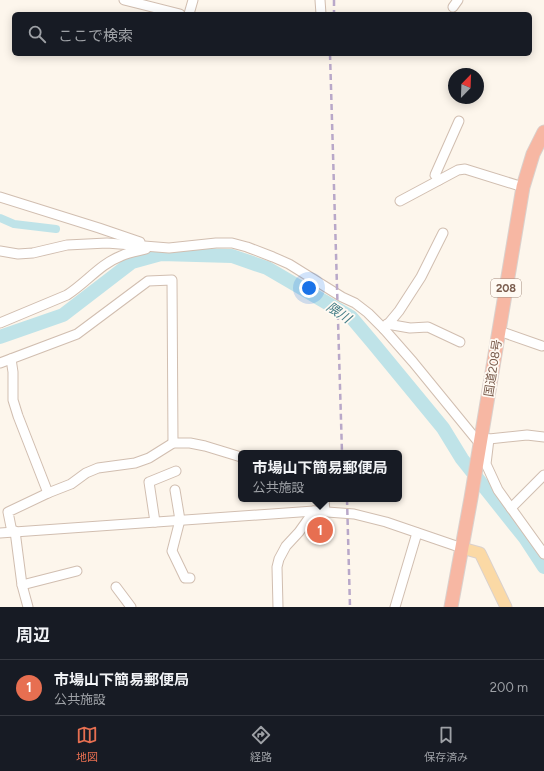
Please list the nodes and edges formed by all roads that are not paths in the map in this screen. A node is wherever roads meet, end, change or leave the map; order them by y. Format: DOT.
graph roads {
  1 [pos="124,0"];
  2 [pos="193,0"];
  3 [pos="320,0"];
  4 [pos="172,12"];
  5 [pos="190,12"];
  6 [pos="321,12"];
  7 [pos="459,121"];
  8 [pos="544,132"];
  9 [pos="439,180"];
  10 [pos="523,187"];
  11 [pos="0,197"];
  12 [pos="400,201"];
  13 [pos="443,234"];
  14 [pos="153,247"];
  15 [pos="0,251"];
  16 [pos="0,323"];
  17 [pos="386,326"];
  18 [pos="499,331"];
  19 [pos="460,342"];
  20 [pos="542,346"];
  21 [pos="11,359"];
  22 [pos="0,363"];
  23 [pos="544,437"];
  24 [pos="482,442"];
  25 [pos="173,443"];
  26 [pos="238,456"];
  27 [pos="176,470"];
  28 [pos="544,475"];
  29 [pos="175,490"];
  30 [pos="48,493"];
  31 [pos="324,502"];
  32 [pos="511,508"];
  33 [pos="314,511"];
  34 [pos="325,512"];
  35 [pos="180,520"];
  36 [pos="155,522"];
  37 [pos="14,531"];
  38 [pos="0,532"];
  39 [pos="417,532"];
  40 [pos="544,538"];
  41 [pos="534,540"];
  42 [pos="462,548"];
  43 [pos="544,554"];
  44 [pos="77,571"];
  45 [pos="190,578"];
  46 [pos="22,585"];
  47 [pos="116,587"];
  48 [pos="28,607"];
  49 [pos="131,607"];
  50 [pos="278,607"];
  51 [pos="395,607"];
  52 [pos="451,607"];
  53 [pos="506,607"];
  1 -- 4 [label="street"];
  2 -- 5 [label="street"];
  3 -- 6 [label="street"];
  7 -- 9 [label="street"];
  8 -- 10 [label="highway, 国道208号 / 208"];
  9 -- 10 [label="street"];
  9 -- 12 [label="street"];
  10 -- 18 [label="highway, 国道208号 / 208"];
  11 -- 14 [label="street"];
  13 -- 17 [label="street"];
  14 -- 15 [label="street"];
  14 -- 16 [label="street"];
  14 -- 17 [label="street"];
  17 -- 19 [label="street"];
  17 -- 24 [label="street"];
  18 -- 20 [label="street"];
  18 -- 24 [label="highway, 国道208号 / 208"];
  21 -- 22 [label="street"];
  21 -- 25 [label="street"];
  21 -- 30 [label="street"];
  23 -- 24 [label="street"];
  24 -- 32 [label="street"];
  24 -- 42 [label="highway, 国道208号 / 208"];
  25 -- 26 [label="street"];
  25 -- 30 [label="street"];
  27 -- 36 [label="street"];
  28 -- 32 [label="street"];
  29 -- 35 [label="street"];
  30 -- 37 [label="street"];
  31 -- 34 [label="street"];
  32 -- 41 [label="street"];
  33 -- 34 [label="street"];
  33 -- 35 [label="street"];
  33 -- 50 [label="street"];
  34 -- 39 [label="street"];
  35 -- 36 [label="street"];
  35 -- 45 [label="street"];
  36 -- 37 [label="street"];
  37 -- 38 [label="street"];
  37 -- 46 [label="street"];
  39 -- 42 [label="street"];
  39 -- 51 [label="street"];
  40 -- 41 [label="street"];
  41 -- 43 [label="street"];
  42 -- 52 [label="highway, 国道208号 / 208"];
  42 -- 53 [label="main road"];
  44 -- 46 [label="street"];
  46 -- 48 [label="street"];
  47 -- 49 [label="street"];
}
